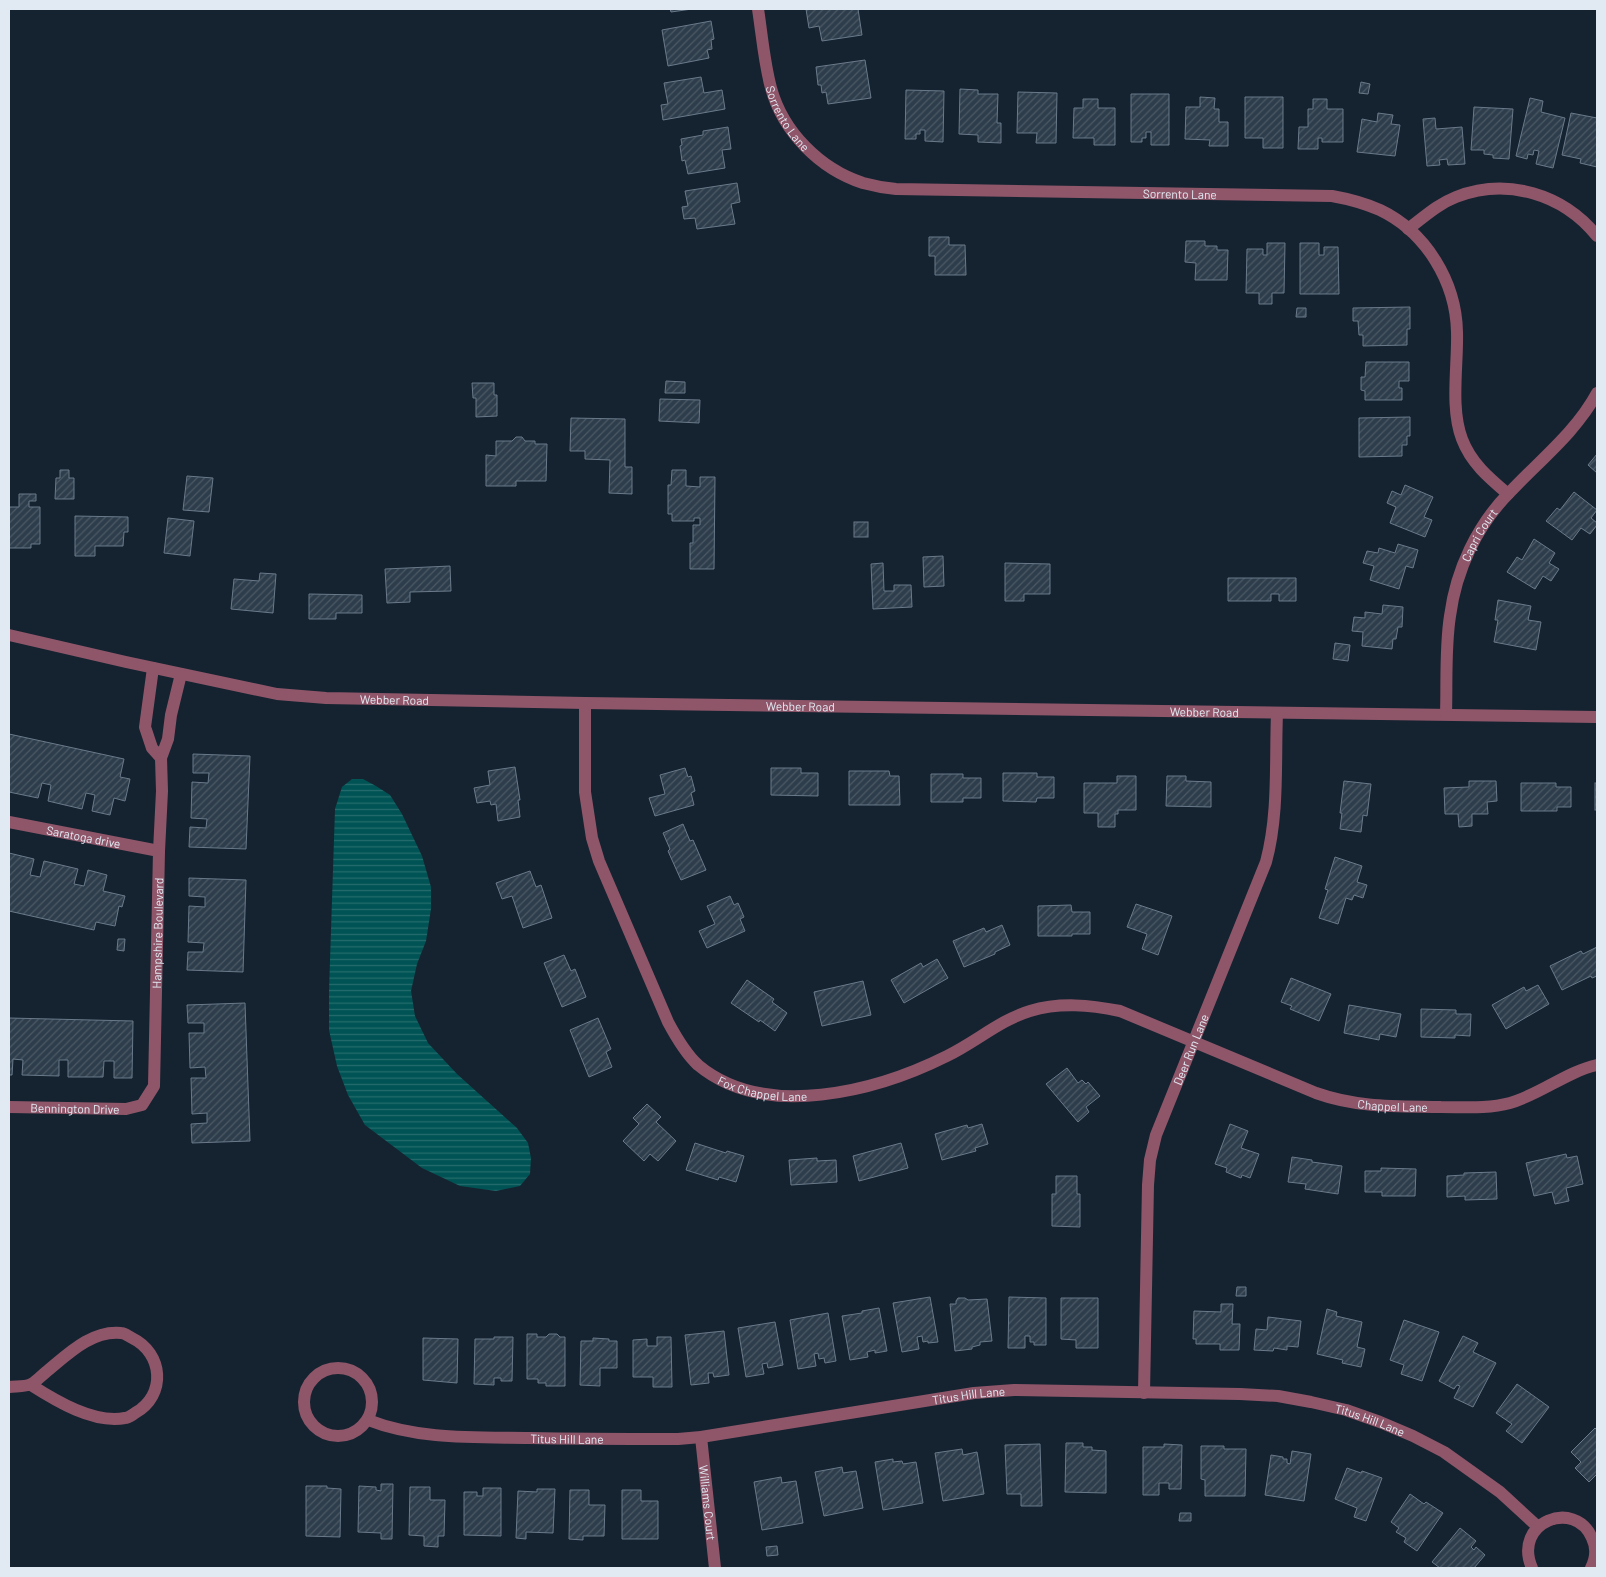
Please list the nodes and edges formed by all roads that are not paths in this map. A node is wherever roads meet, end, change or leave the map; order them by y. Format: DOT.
graph roads {
  1 [pos="758,9"];
  2 [pos="1408,229"];
  3 [pos="1597,236"];
  4 [pos="1597,393"];
  5 [pos="1508,494"];
  6 [pos="9,635"];
  7 [pos="153,668"];
  8 [pos="181,674"];
  9 [pos="585,703"];
  10 [pos="1276,713"];
  11 [pos="1446,714"];
  12 [pos="1597,717"];
  13 [pos="161,758"];
  14 [pos="9,822"];
  15 [pos="159,851"];
  16 [pos="1193,1041"];
  17 [pos="1597,1064"];
  18 [pos="142,1104"];
  19 [pos="9,1107"];
  20 [pos="31,1385"];
  21 [pos="9,1387"];
  22 [pos="1144,1393"];
  23 [pos="368,1420"];
  24 [pos="701,1437"];
  25 [pos="1538,1527"];
  26 [pos="715,1568"];
  27 [pos="1532,1568"];
  28 [pos="1591,1568"];
  1 -- 2 [label="street, Sorrento Lane"];
  2 -- 3 [label="street"];
  2 -- 5 [label="street, Sorrento Lane"];
  4 -- 5 [label="street, Capri Court"];
  5 -- 11 [label="street, Capri Court"];
  6 -- 7 [label="street, Webber Road"];
  7 -- 8 [label="street, Webber Road"];
  7 -- 13 [label="street, Hampshire Boulevard"];
  8 -- 9 [label="street, Webber Road"];
  8 -- 13 [label="street, Hampshire Boulevard"];
  9 -- 10 [label="street, Webber Road"];
  9 -- 16 [label="street, Fox Chappel Lane"];
  10 -- 11 [label="street, Webber Road"];
  10 -- 16 [label="street, Deer Run Lane"];
  11 -- 12 [label="street, Webber Road"];
  13 -- 15 [label="street, Hampshire Boulevard"];
  14 -- 15 [label="street, Saratoga drive"];
  15 -- 18 [label="street, Hampshire Boulevard"];
  16 -- 17 [label="street, Chappel Lane"];
  16 -- 22 [label="street, Deer Run Lane"];
  18 -- 19 [label="street, Bennington Drive"];
  20 -- 20 [label="street"];
  20 -- 21 [label="street"];
  22 -- 24 [label="street, Titus Hill Lane"];
  22 -- 25 [label="street, Titus Hill Lane"];
  23 -- 23 [label="street"];
  23 -- 24 [label="street, Titus Hill Lane"];
  24 -- 26 [label="street, Williams Court"];
  25 -- 27 [label="street"];
  25 -- 28 [label="street"];
}
